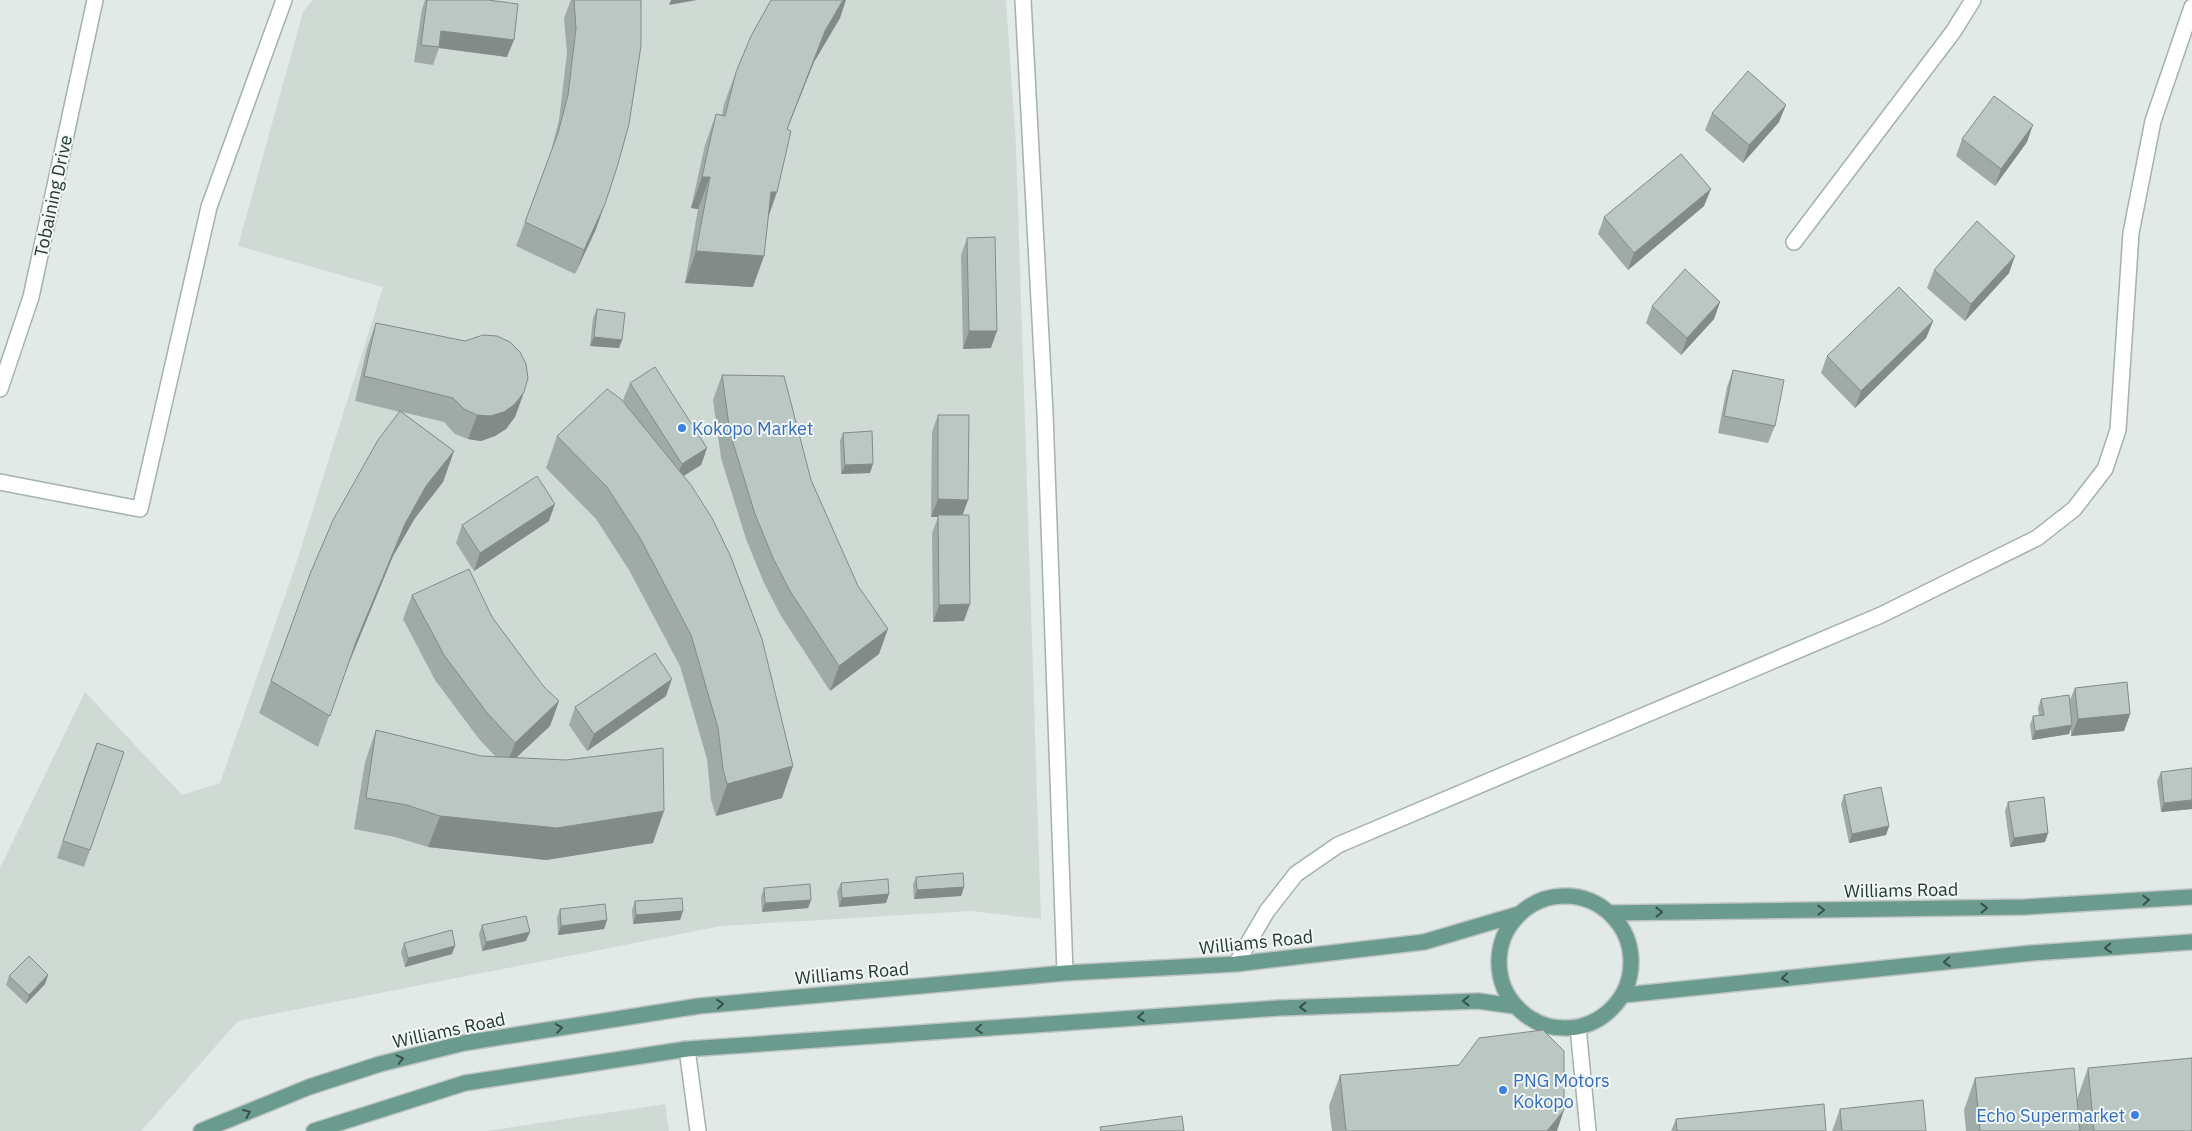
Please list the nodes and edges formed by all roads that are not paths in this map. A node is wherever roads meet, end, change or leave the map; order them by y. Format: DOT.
graph roads {
  1 [pos="95,0"];
  2 [pos="284,0"];
  3 [pos="1023,0"];
  4 [pos="1973,0"];
  5 [pos="2192,7"];
  6 [pos="1794,242"];
  7 [pos="0,389"];
  8 [pos="0,482"];
  9 [pos="2192,897"];
  10 [pos="1610,913"];
  11 [pos="1519,914"];
  12 [pos="2192,942"];
  13 [pos="1236,964"];
  14 [pos="1065,973"];
  15 [pos="1624,995"];
  16 [pos="1514,1006"];
  17 [pos="1578,1027"];
  18 [pos="687,1050"];
  19 [pos="201,1131"];
  20 [pos="314,1131"];
  21 [pos="698,1131"];
  22 [pos="1588,1131"];
  1 -- 7 [label="street, Tobaining Drive"];
  2 -- 8 [label="street"];
  3 -- 14 [label="street"];
  4 -- 6 [label="street"];
  5 -- 13 [label="street"];
  10 -- 9 [label="main road, Williams Road, one-way"];
  10 -- 11 [label="main road, Williams Road"];
  10 -- 15 [label="main road, Williams Road"];
  11 -- 13 [label="main road, Williams Road"];
  11 -- 16 [label="main road, Williams Road"];
  12 -- 15 [label="main road, one-way"];
  13 -- 14 [label="main road, Williams Road"];
  19 -- 14 [label="main road, Williams Road, one-way"];
  15 -- 17 [label="main road"];
  16 -- 17 [label="main road"];
  16 -- 18 [label="main road, one-way"];
  17 -- 22 [label="street"];
  18 -- 20 [label="main road"];
  18 -- 21 [label="street"];
}
